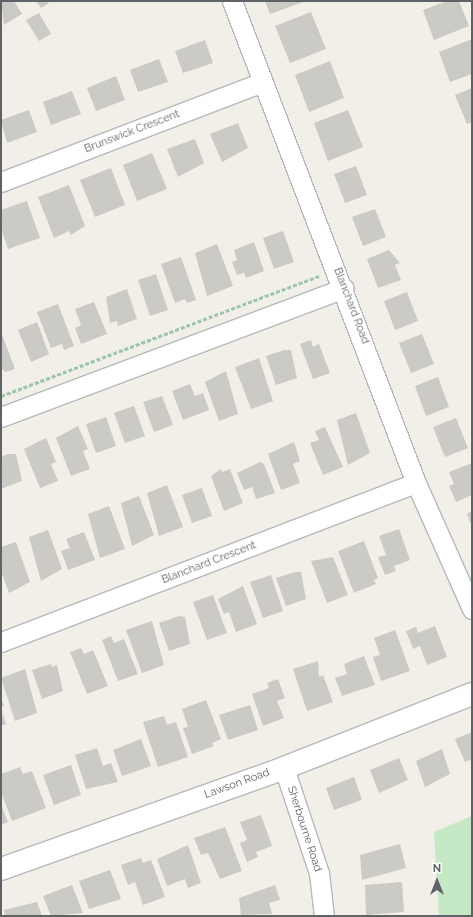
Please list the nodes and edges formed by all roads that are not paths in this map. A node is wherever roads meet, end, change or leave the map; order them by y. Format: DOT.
graph roads {
  1 [pos="232,1"];
  2 [pos="263,82"];
  3 [pos="1,182"];
  4 [pos="344,288"];
  5 [pos="1,417"];
  6 [pos="416,483"];
  7 [pos="472,609"];
  8 [pos="1,642"];
  9 [pos="472,694"];
  10 [pos="284,768"];
  11 [pos="1,869"];
  12 [pos="324,916"];
  1 -- 2 [label="street, Blanchard Road"];
  2 -- 3 [label="street, Brunswick Crescent"];
  2 -- 4 [label="street, Blanchard Road"];
  4 -- 5 [label="street"];
  4 -- 6 [label="street, Blanchard Road"];
  6 -- 7 [label="street, Blanchard Road"];
  6 -- 8 [label="street, Blanchard Crescent"];
  9 -- 10 [label="street, Lawson Road"];
  10 -- 11 [label="street, Lawson Road"];
  10 -- 12 [label="street, Sherbourne Road"];
}
